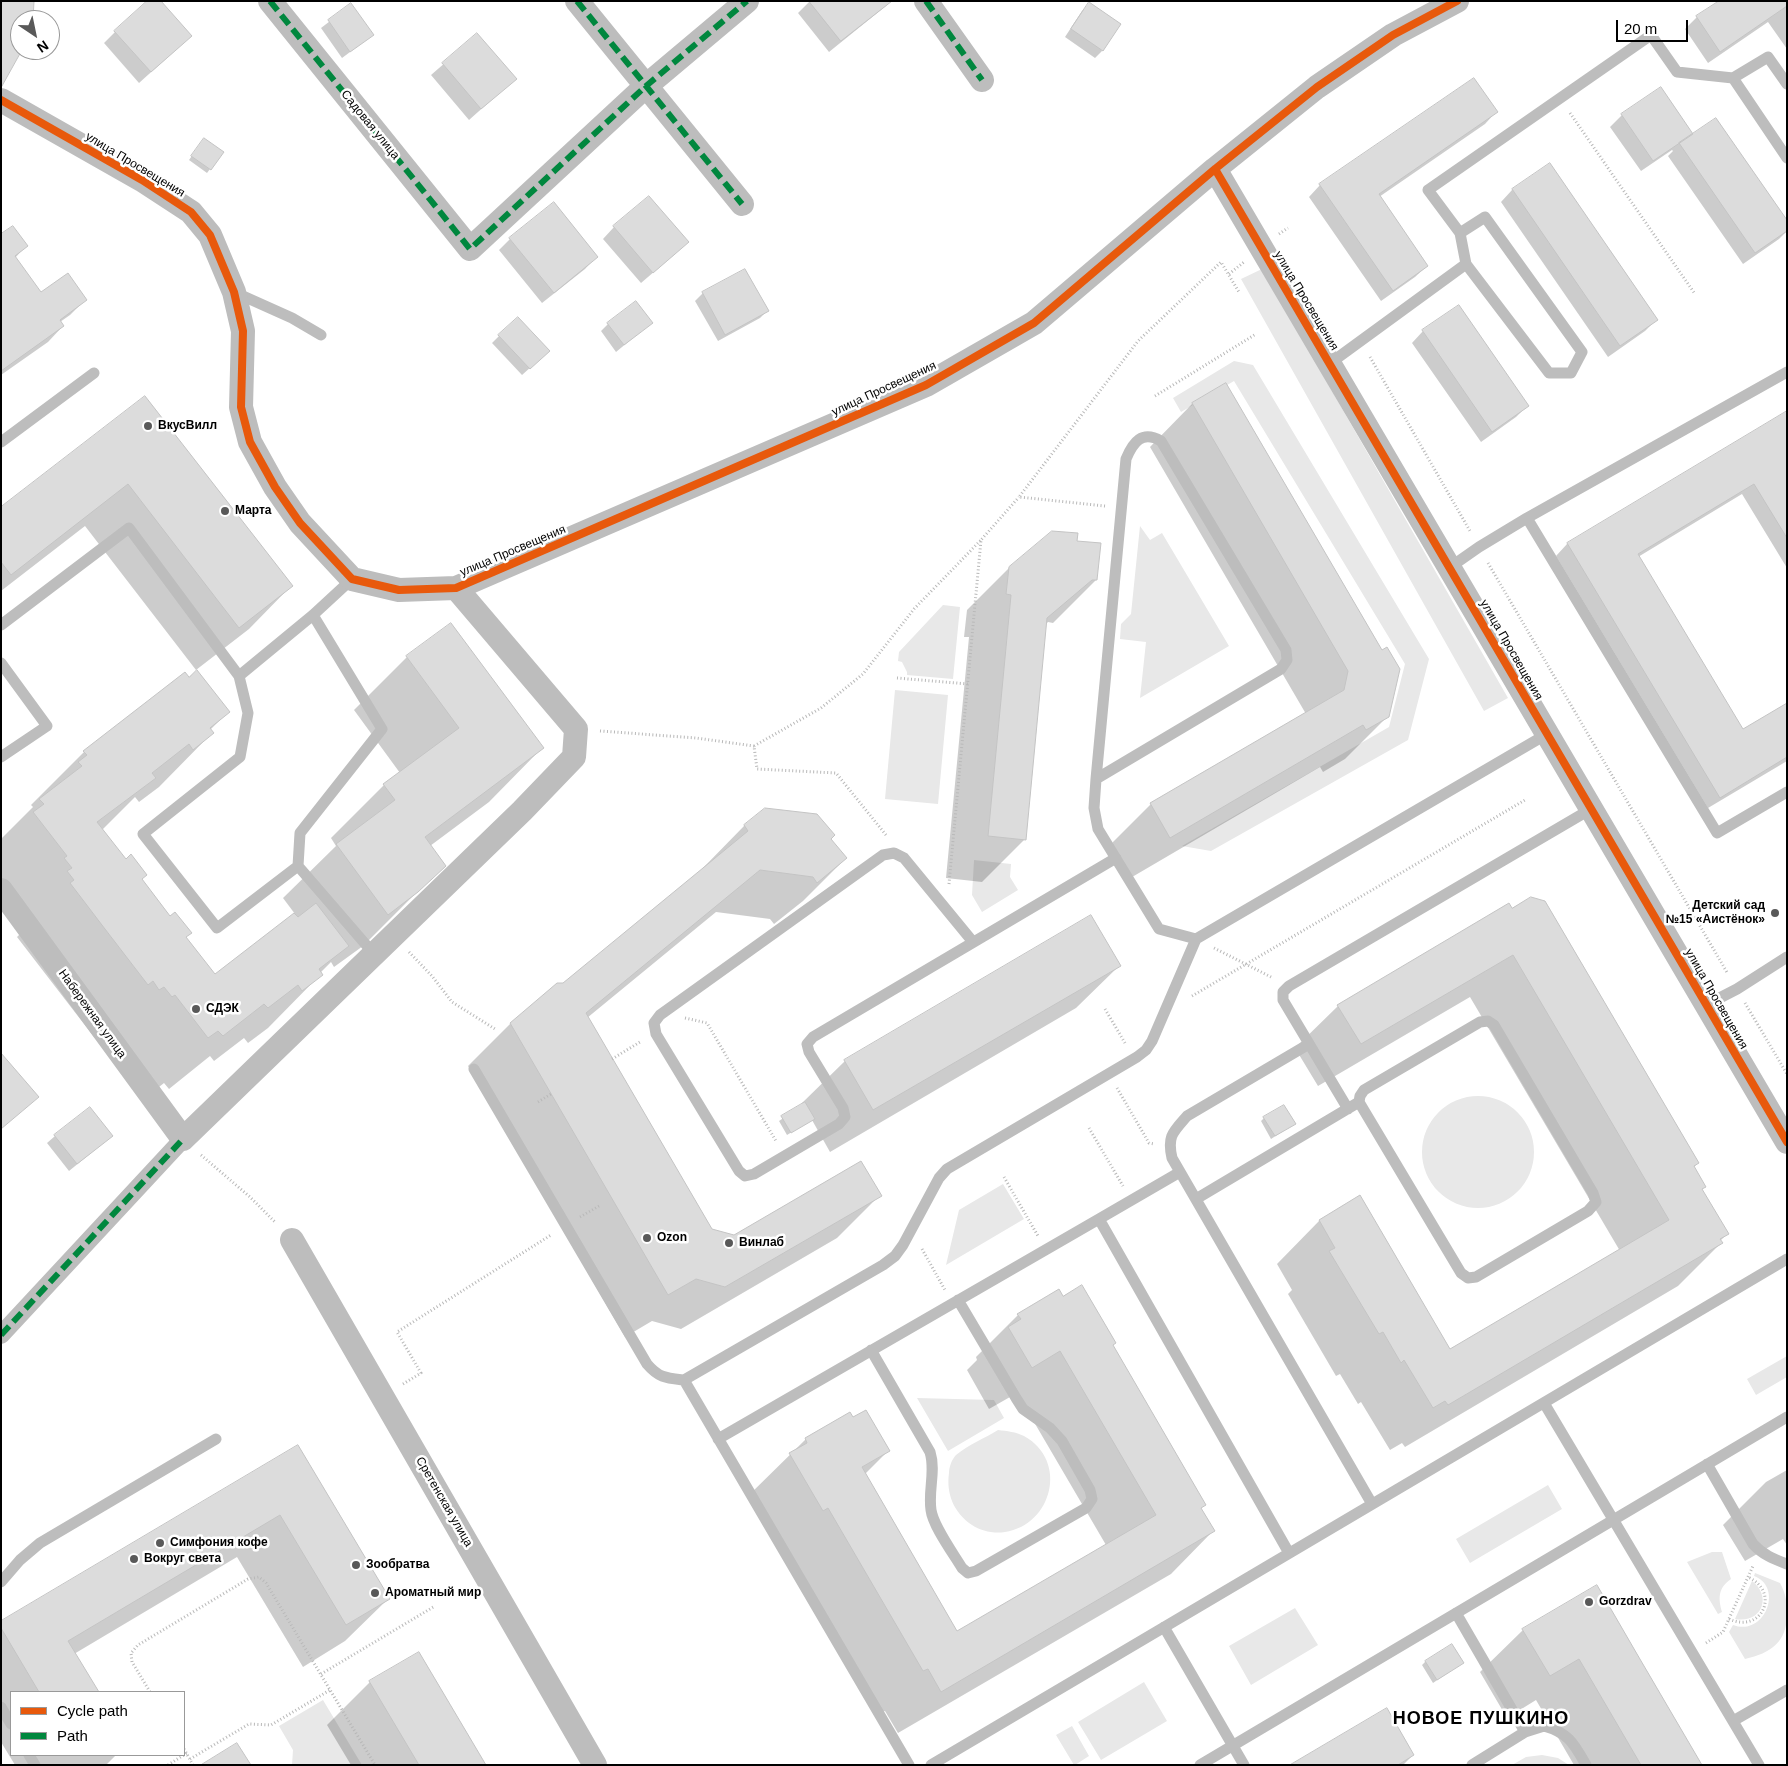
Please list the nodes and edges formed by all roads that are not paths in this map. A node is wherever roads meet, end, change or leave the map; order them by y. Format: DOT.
graph roads {
  1 [pos="270,1"];
  2 [pos="577,1"];
  3 [pos="747,1"];
  4 [pos="926,1"];
  5 [pos="1457,1"];
  6 [pos="1733,78"];
  7 [pos="982,80"];
  8 [pos="1787,84"];
  9 [pos="646,86"];
  10 [pos="1,100"];
  11 [pos="1787,158"];
  12 [pos="1215,169"];
  13 [pos="742,204"];
  14 [pos="1460,233"];
  15 [pos="1466,264"];
  16 [pos="234,292"];
  17 [pos="321,335"];
  18 [pos="1330,364"];
  19 [pos="94,372"];
  20 [pos="1787,372"];
  21 [pos="1,442"];
  22 [pos="1527,518"];
  23 [pos="1449,568"];
  24 [pos="352,579"];
  25 [pos="456,588"];
  26 [pos="313,615"];
  27 [pos="1,625"];
  28 [pos="1,663"];
  29 [pos="239,676"];
  30 [pos="1547,734"];
  31 [pos="1,758"];
  32 [pos="1096,779"];
  33 [pos="1787,792"];
  34 [pos="1591,809"];
  35 [pos="1116,858"];
  36 [pos="298,866"];
  37 [pos="1,890"];
  38 [pos="1196,939"];
  39 [pos="973,942"];
  40 [pos="374,954"];
  41 [pos="1787,957"];
  42 [pos="1706,1005"];
  43 [pos="1309,1044"];
  44 [pos="474,1069"];
  45 [pos="1359,1102"];
  46 [pos="1348,1109"];
  47 [pos="183,1139"];
  48 [pos="1787,1142"];
  49 [pos="1180,1172"];
  50 [pos="1196,1199"];
  51 [pos="1099,1219"];
  52 [pos="292,1240"];
  53 [pos="1787,1259"];
  54 [pos="955,1302"];
  55 [pos="1,1335"];
  56 [pos="871,1350"];
  57 [pos="684,1380"];
  58 [pos="1544,1403"];
  59 [pos="1787,1417"];
  60 [pos="718,1438"];
  61 [pos="216,1439"];
  62 [pos="1707,1464"];
  63 [pos="1372,1504"];
  64 [pos="1614,1520"];
  65 [pos="1289,1553"];
  66 [pos="1787,1564"];
  67 [pos="1,1582"];
  68 [pos="1456,1613"];
  69 [pos="1164,1627"];
  70 [pos="1787,1690"];
  71 [pos="1,1707"];
  72 [pos="1733,1721"];
  73 [pos="10,1722"];
  74 [pos="1525,1732"];
  75 [pos="1233,1745"];
  76 [pos="596,1765"];
  77 [pos="909,1765"];
  78 [pos="931,1765"];
  79 [pos="1200,1765"];
  80 [pos="1244,1765"];
  81 [pos="1472,1765"];
  82 [pos="1586,1765"];
  83 [pos="1759,1765"];
  1 -- 9 [label="street, Садовая улица"];
  2 -- 9 [label="street"];
  3 -- 9 [label="street"];
  4 -- 7 [label="street"];
  5 -- 12 [label="street, улица Просвещения"];
  6 -- 8 [label="lane"];
  6 -- 11 [label="lane"];
  6 -- 14 [label="lane"];
  9 -- 13 [label="street"];
  10 -- 16 [label="street, улица Просвещения"];
  12 -- 18 [label="street, улица Просвещения"];
  12 -- 25 [label="street, улица Просвещения"];
  14 -- 15 [label="lane"];
  14 -- 15 [label="lane"];
  15 -- 18 [label="lane"];
  16 -- 17 [label="lane"];
  16 -- 24 [label="street, улица Просвещения"];
  18 -- 23 [label="street, улица Просвещения"];
  19 -- 21 [label="lane"];
  20 -- 22 [label="lane"];
  22 -- 23 [label="lane"];
  22 -- 33 [label="lane"];
  23 -- 30 [label="street, улица Просвещения"];
  24 -- 25 [label="street, улица Просвещения"];
  24 -- 26 [label="lane"];
  25 -- 40 [label="street"];
  26 -- 29 [label="lane"];
  26 -- 36 [label="lane"];
  27 -- 29 [label="lane"];
  28 -- 31 [label="lane"];
  29 -- 36 [label="lane"];
  30 -- 34 [label="street, улица Просвещения"];
  30 -- 38 [label="lane"];
  32 -- 32 [label="lane"];
  32 -- 35 [label="lane"];
  34 -- 42 [label="street, улица Просвещения"];
  34 -- 43 [label="lane"];
  35 -- 38 [label="lane"];
  35 -- 39 [label="lane"];
  36 -- 40 [label="lane"];
  37 -- 47 [label="street, Набережная улица"];
  38 -- 57 [label="lane"];
  39 -- 39 [label="lane"];
  40 -- 47 [label="street"];
  41 -- 42 [label="lane"];
  42 -- 48 [label="street, улица Просвещения"];
  43 -- 46 [label="lane"];
  43 -- 49 [label="lane"];
  44 -- 57 [label="lane"];
  45 -- 45 [label="lane"];
  45 -- 46 [label="lane"];
  46 -- 50 [label="lane"];
  47 -- 55 [label="street"];
  49 -- 50 [label="lane"];
  49 -- 51 [label="lane"];
  50 -- 63 [label="lane"];
  51 -- 54 [label="lane"];
  51 -- 65 [label="lane"];
  52 -- 76 [label="street, Сретенская улица"];
  53 -- 58 [label="lane"];
  54 -- 56 [label="lane"];
  54 -- 56 [label="lane"];
  56 -- 60 [label="lane"];
  57 -- 60 [label="lane"];
  58 -- 63 [label="lane"];
  58 -- 64 [label="lane"];
  59 -- 62 [label="lane"];
  60 -- 77 [label="lane"];
  61 -- 67 [label="lane"];
  62 -- 64 [label="lane"];
  62 -- 66 [label="lane"];
  63 -- 65 [label="lane"];
  64 -- 68 [label="lane"];
  64 -- 72 [label="lane"];
  65 -- 69 [label="lane"];
  68 -- 74 [label="lane"];
  68 -- 75 [label="lane"];
  69 -- 75 [label="lane"];
  69 -- 78 [label="lane"];
  70 -- 72 [label="lane"];
  71 -- 73 [label="lane"];
  72 -- 83 [label="lane"];
  74 -- 81 [label="lane"];
  74 -- 82 [label="lane"];
  75 -- 79 [label="lane"];
  75 -- 80 [label="lane"];
}
